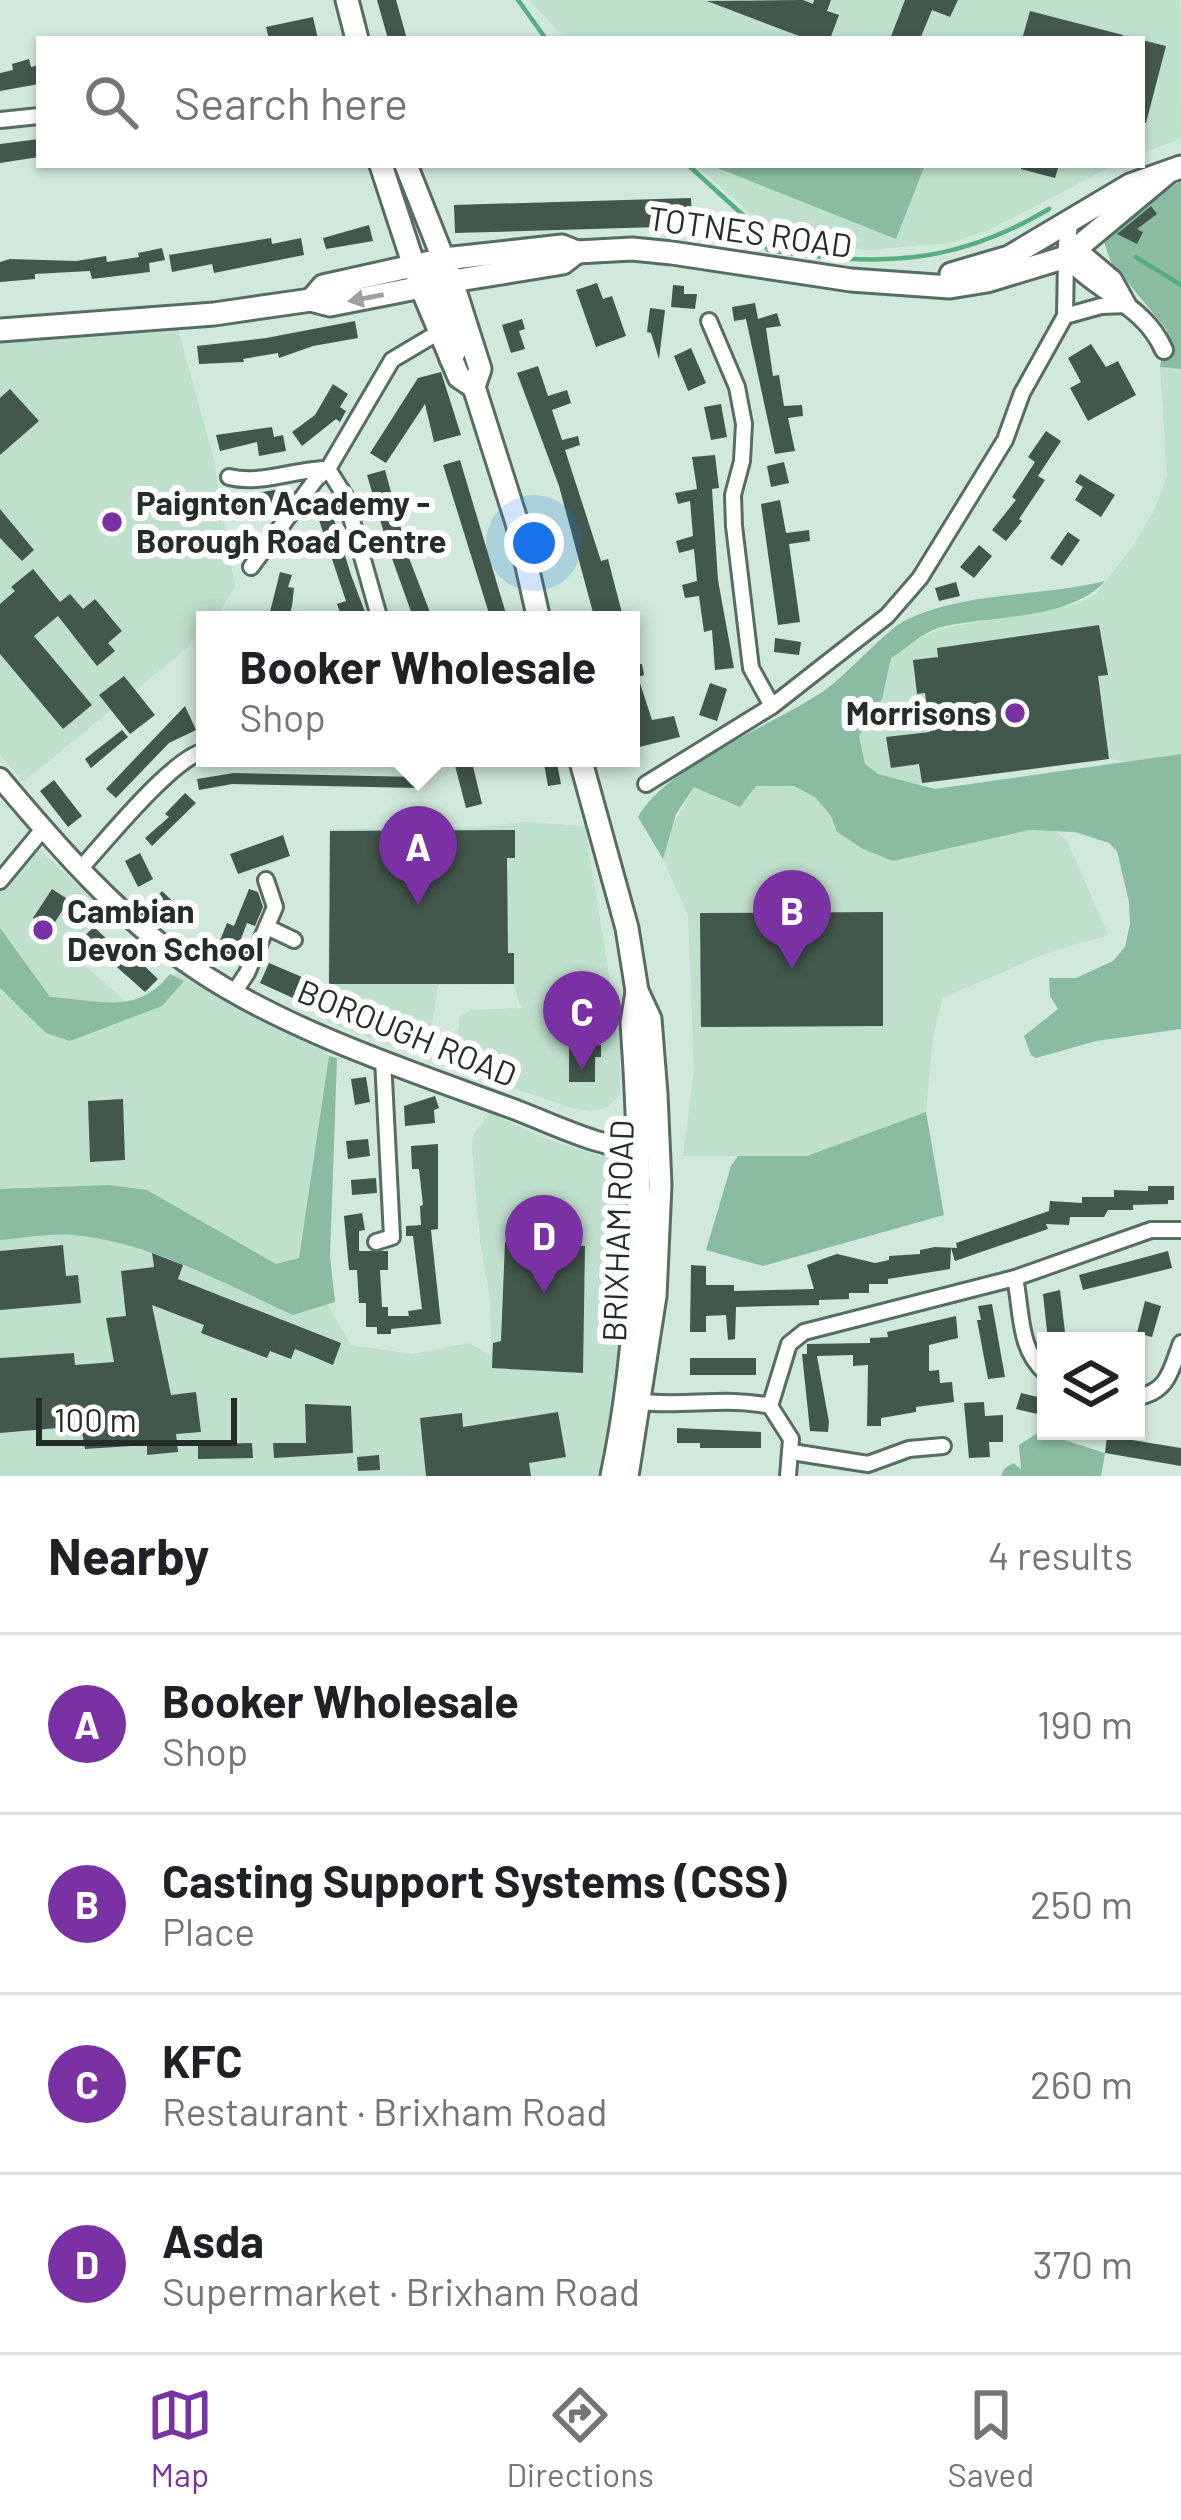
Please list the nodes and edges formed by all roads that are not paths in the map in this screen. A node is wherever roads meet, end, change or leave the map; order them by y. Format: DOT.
graph roads {
  1 [pos="346,0"];
  2 [pos="356,36"];
  3 [pos="36,116"];
  4 [pos="0,121"];
  5 [pos="382,168"];
  6 [pos="396,168"];
  7 [pos="407,168"];
  8 [pos="1174,170"];
  9 [pos="1070,241"];
  10 [pos="577,252"];
  11 [pos="429,261"];
  12 [pos="915,283"];
  13 [pos="437,284"];
  14 [pos="311,301"];
  15 [pos="1128,305"];
  16 [pos="1065,316"];
  17 [pos="709,321"];
  18 [pos="0,331"];
  19 [pos="439,332"];
  20 [pos="1164,350"];
  21 [pos="451,359"];
  22 [pos="474,387"];
  23 [pos="328,469"];
  24 [pos="229,477"];
  25 [pos="251,567"];
  26 [pos="377,611"];
  27 [pos="537,611"];
  28 [pos="772,706"];
  29 [pos="196,753"];
  30 [pos="582,767"];
  31 [pos="0,778"];
  32 [pos="646,784"];
  33 [pos="44,829"];
  34 [pos="80,869"];
  35 [pos="266,880"];
  36 [pos="0,881"];
  37 [pos="267,927"];
  38 [pos="294,940"];
  39 [pos="235,992"];
  40 [pos="383,1059"];
  41 [pos="648,1149"];
  42 [pos="1181,1230"];
  43 [pos="376,1242"];
  44 [pos="1016,1278"];
  45 [pos="1181,1343"];
  46 [pos="1037,1365"];
  47 [pos="1145,1396"];
  48 [pos="632,1401"];
  49 [pos="770,1406"];
  50 [pos="944,1446"];
  51 [pos="792,1452"];
  52 [pos="611,1476"];
  53 [pos="627,1476"];
  54 [pos="788,1476"];
  1 -- 2 [label="main road"];
  3 -- 4 [label="street"];
  5 -- 11 [label="main road"];
  6 -- 11 [label="main road"];
  7 -- 11 [label="main road"];
  8 -- 9 [label="main road, TOTNES ROAD"];
  9 -- 12 [label="main road, TOTNES ROAD"];
  9 -- 12 [label="main road, TOTNES ROAD"];
  9 -- 15 [label="street"];
  9 -- 16 [label="street"];
  10 -- 11 [label="main road, TOTNES ROAD"];
  10 -- 12 [label="main road, TOTNES ROAD"];
  10 -- 13 [label="main road, TOTNES ROAD"];
  11 -- 13 [label="main road"];
  11 -- 13 [label="main road"];
  11 -- 14 [label="main road, TOTNES ROAD"];
  13 -- 14 [label="main road, TOTNES ROAD, one-way"];
  13 -- 19 [label="main road"];
  13 -- 21 [label="main road"];
  13 -- 22 [label="main road"];
  14 -- 18 [label="main road, TOTNES ROAD"];
  15 -- 16 [label="street"];
  15 -- 20 [label="street"];
  16 -- 28 [label="street"];
  17 -- 28 [label="street"];
  19 -- 21 [label="main road"];
  19 -- 23 [label="street"];
  21 -- 22 [label="main road"];
  22 -- 27 [label="main road"];
  23 -- 24 [label="street"];
  23 -- 25 [label="street"];
  23 -- 26 [label="street"];
  28 -- 32 [label="street"];
  29 -- 34 [label="street"];
  30 -- 41 [label="main road, BRIXHAM ROAD"];
  31 -- 33 [label="main road, BOROUGH ROAD"];
  33 -- 34 [label="main road, BOROUGH ROAD"];
  33 -- 36 [label="street"];
  34 -- 39 [label="main road, BOROUGH ROAD"];
  35 -- 37 [label="street"];
  37 -- 38 [label="street"];
  37 -- 39 [label="street"];
  39 -- 40 [label="main road, BOROUGH ROAD"];
  40 -- 41 [label="main road, BOROUGH ROAD"];
  40 -- 43 [label="street"];
  41 -- 48 [label="main road, BRIXHAM ROAD"];
  42 -- 44 [label="street"];
  44 -- 46 [label="street"];
  44 -- 49 [label="street"];
  45 -- 47 [label="street"];
  48 -- 49 [label="street"];
  48 -- 52 [label="main road, BRIXHAM ROAD"];
  48 -- 53 [label="main road, BRIXHAM ROAD"];
  49 -- 51 [label="street"];
  50 -- 51 [label="street"];
  51 -- 54 [label="street"];
}
